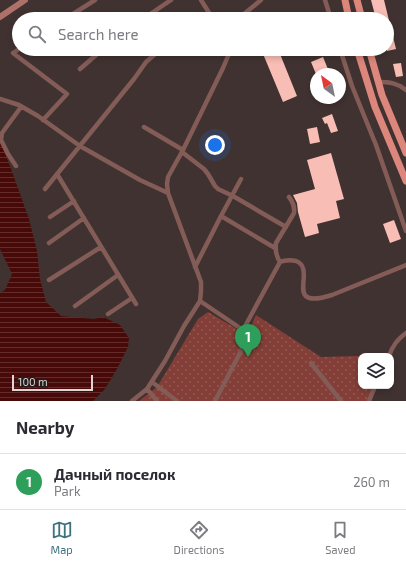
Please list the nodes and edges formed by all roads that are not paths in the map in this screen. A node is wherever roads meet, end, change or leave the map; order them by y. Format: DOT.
graph roads {
  1 [pos="25,0"];
  2 [pos="95,0"];
  3 [pos="171,0"];
  4 [pos="201,0"];
  5 [pos="261,0"];
  6 [pos="325,0"];
  7 [pos="345,0"];
  8 [pos="357,0"];
  9 [pos="360,10"];
  10 [pos="76,12"];
  11 [pos="153,12"];
  12 [pos="209,12"];
  13 [pos="245,12"];
  14 [pos="329,12"];
  15 [pos="349,12"];
  16 [pos="0,17"];
  17 [pos="17,56"];
  18 [pos="95,56"];
  19 [pos="153,56"];
  20 [pos="228,56"];
  21 [pos="342,56"];
  22 [pos="359,56"];
  23 [pos="371,56"];
  24 [pos="80,69"];
  25 [pos="378,82"];
  26 [pos="406,90"];
  27 [pos="0,99"];
  28 [pos="21,107"];
  29 [pos="43,120"];
  30 [pos="144,127"];
  31 [pos="80,146"];
  32 [pos="182,151"];
  33 [pos="406,153"];
  34 [pos="16,166"];
  35 [pos="57,174"];
  36 [pos="241,179"];
  37 [pos="406,181"];
  38 [pos="45,189"];
  39 [pos="168,193"];
  40 [pos="233,196"];
  41 [pos="289,197"];
  42 [pos="74,202"];
  43 [pos="221,216"];
  44 [pos="50,217"];
  45 [pos="84,218"];
  46 [pos="286,226"];
  47 [pos="406,231"];
  48 [pos="49,243"];
  49 [pos="101,247"];
  50 [pos="275,248"];
  51 [pos="280,262"];
  52 [pos="406,265"];
  53 [pos="195,267"];
  54 [pos="118,275"];
  55 [pos="49,280"];
  56 [pos="132,298"];
  57 [pos="200,301"];
  58 [pos="136,304"];
  59 [pos="75,306"];
  60 [pos="108,314"];
  61 [pos="243,330"];
  62 [pos="406,333"];
  63 [pos="390,353"];
  64 [pos="311,363"];
  65 [pos="152,382"];
  66 [pos="147,389"];
  67 [pos="374,389"];
  68 [pos="216,399"];
  69 [pos="132,401"];
  70 [pos="157,401"];
  71 [pos="177,401"];
  72 [pos="221,401"];
  73 [pos="341,401"];
  74 [pos="369,401"];
  1 -- 16 [label="main road"];
  2 -- 10 [label="street"];
  3 -- 11 [label="street"];
  4 -- 12 [label="street"];
  5 -- 13 [label="street"];
  6 -- 14 [label="street"];
  7 -- 15 [label="highway"];
  8 -- 9 [label="highway"];
  17 -- 29 [label="street"];
  18 -- 24 [label="street"];
  19 -- 31 [label="street"];
  20 -- 32 [label="street"];
  21 -- 47 [label="street"];
  22 -- 37 [label="highway"];
  23 -- 25 [label="highway"];
  25 -- 26 [label="street"];
  25 -- 33 [label="highway"];
  27 -- 28 [label="street"];
  28 -- 29 [label="street"];
  28 -- 34 [label="street"];
  29 -- 31 [label="street"];
  30 -- 32 [label="street"];
  31 -- 35 [label="street"];
  31 -- 39 [label="street"];
  32 -- 39 [label="street"];
  32 -- 40 [label="street"];
  35 -- 38 [label="street"];
  35 -- 42 [label="street"];
  36 -- 40 [label="street"];
  39 -- 53 [label="street"];
  40 -- 43 [label="street"];
  40 -- 46 [label="street"];
  41 -- 46 [label="street"];
  42 -- 44 [label="street"];
  42 -- 45 [label="street"];
  43 -- 50 [label="street"];
  43 -- 53 [label="street"];
  45 -- 48 [label="street"];
  45 -- 49 [label="street"];
  46 -- 50 [label="street"];
  49 -- 54 [label="street"];
  49 -- 55 [label="street"];
  50 -- 51 [label="street"];
  51 -- 52 [label="street"];
  51 -- 61 [label="street"];
  53 -- 57 [label="street"];
  54 -- 56 [label="street"];
  54 -- 59 [label="street"];
  56 -- 58 [label="street"];
  56 -- 60 [label="street"];
  57 -- 61 [label="street"];
  57 -- 65 [label="street"];
  61 -- 68 [label="street"];
  62 -- 63 [label="street"];
  64 -- 73 [label="street"];
  65 -- 66 [label="street"];
  65 -- 71 [label="street"];
  66 -- 69 [label="street"];
  66 -- 70 [label="street"];
  67 -- 74 [label="street"];
  68 -- 72 [label="street"];
}
